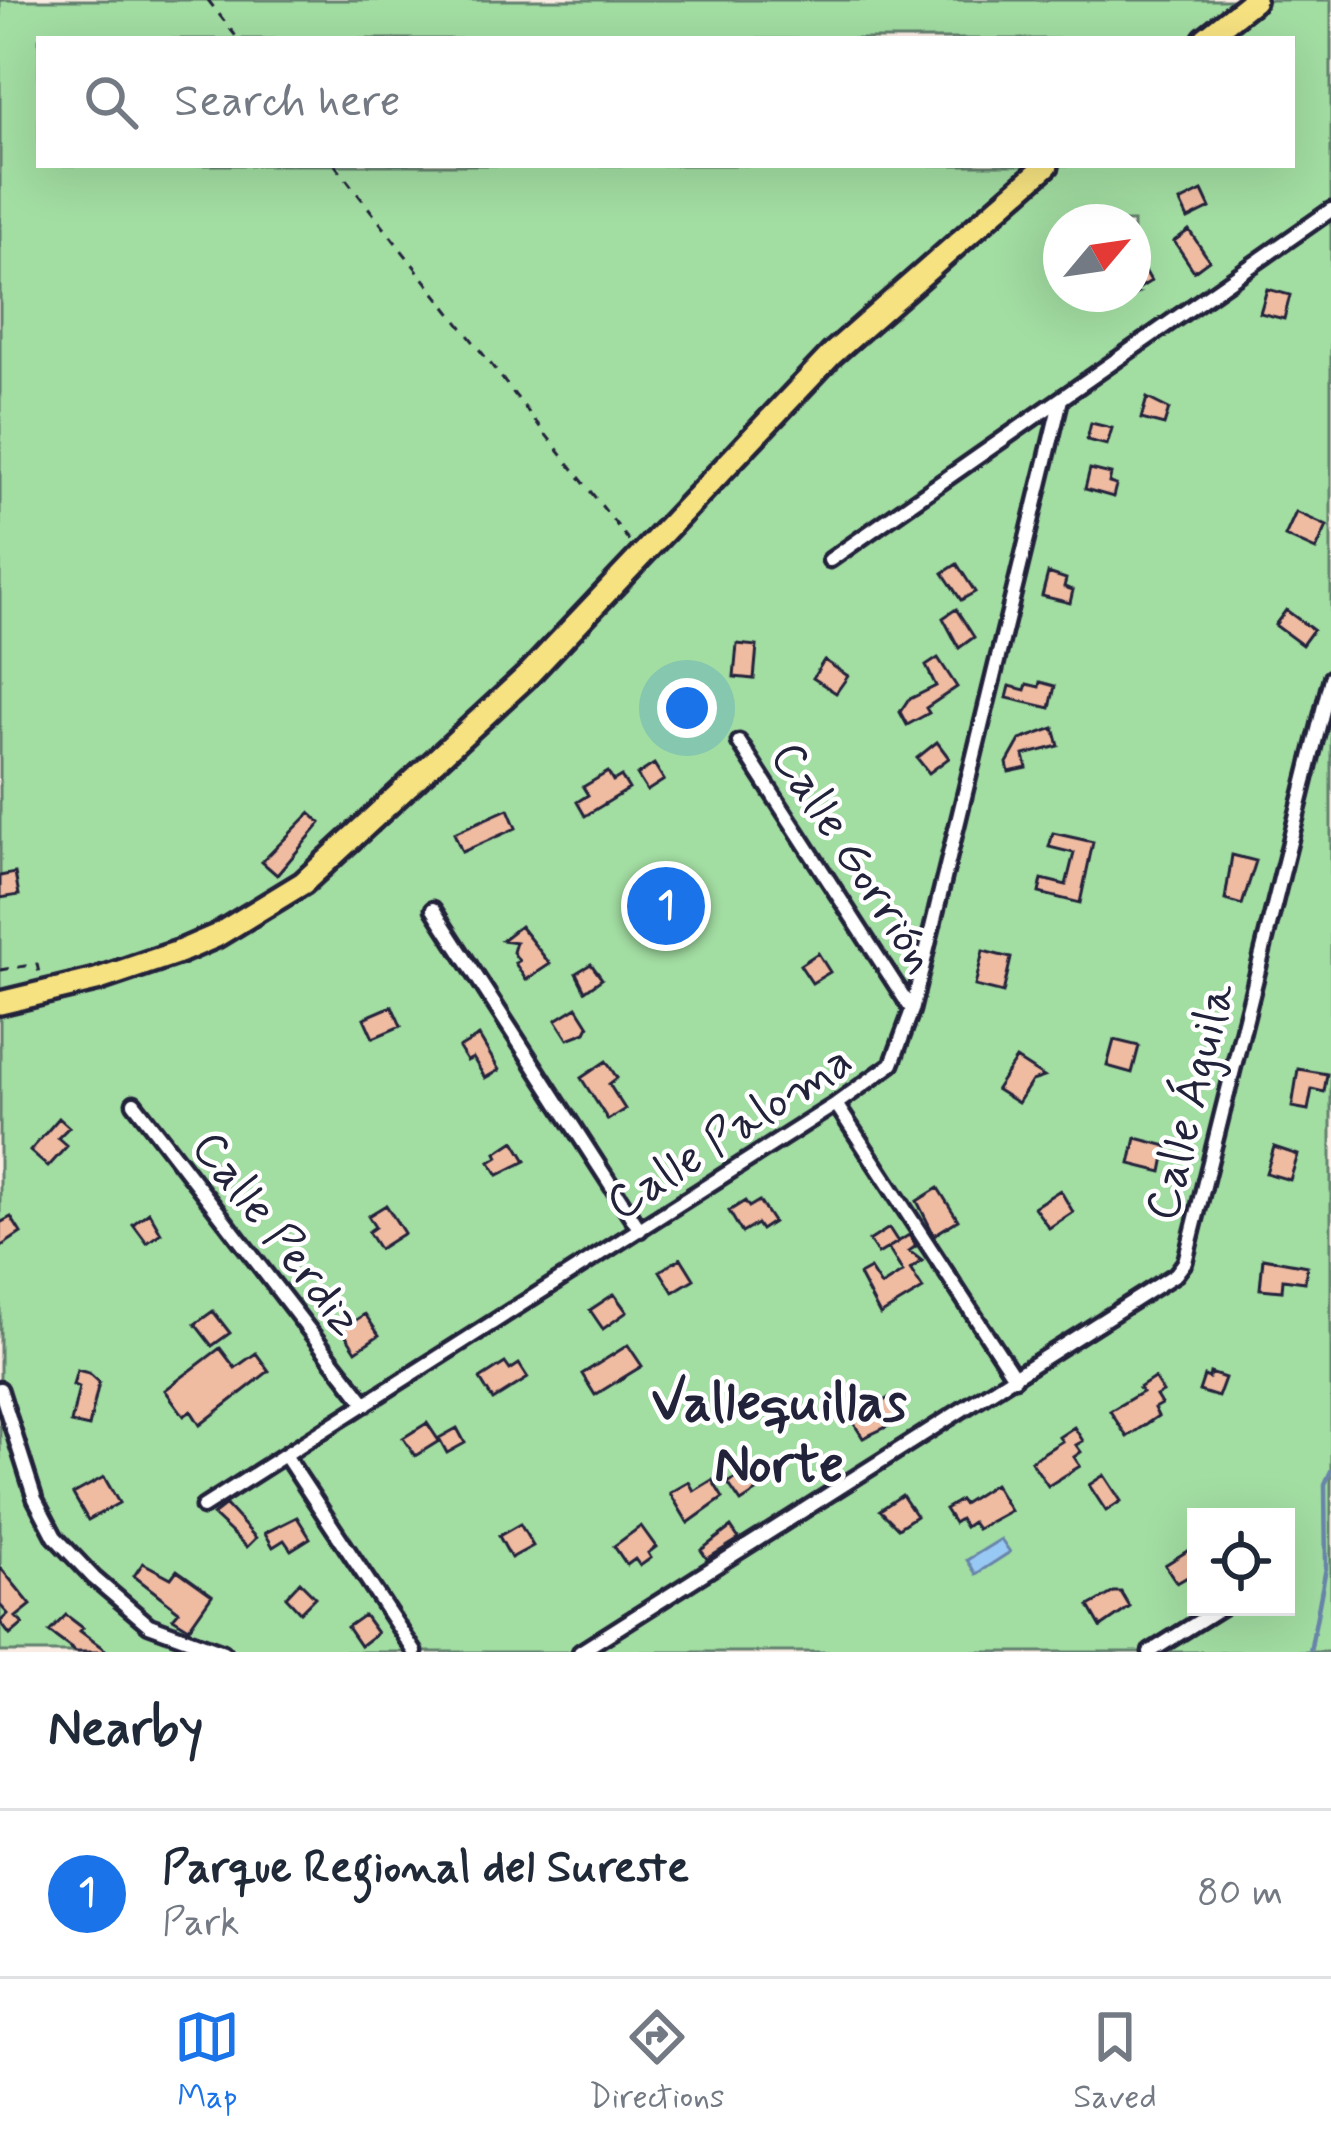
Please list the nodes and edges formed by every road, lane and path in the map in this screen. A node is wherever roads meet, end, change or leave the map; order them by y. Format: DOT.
graph roads {
  1 [pos="208,0"];
  2 [pos="1254,0"];
  3 [pos="236,36"];
  4 [pos="1209,36"];
  5 [pos="337,168"];
  6 [pos="1044,168"];
  7 [pos="1331,210"];
  8 [pos="1061,399"];
  9 [pos="641,556"];
  10 [pos="830,560"];
  11 [pos="1331,678"];
  12 [pos="739,742"];
  13 [pos="434,909"];
  14 [pos="0,970"];
  15 [pos="44,994"];
  16 [pos="0,1004"];
  17 [pos="912,1010"];
  18 [pos="134,1103"];
  19 [pos="836,1104"];
  20 [pos="640,1230"];
  21 [pos="1015,1378"];
  22 [pos="0,1389"];
  23 [pos="366,1404"];
  24 [pos="285,1455"];
  25 [pos="203,1507"];
  26 [pos="1208,1616"];
  27 [pos="223,1652"];
  28 [pos="416,1652"];
  29 [pos="580,1652"];
  30 [pos="1150,1652"];
  1 -- 3 [label="path"];
  2 -- 4 [label="main road"];
  5 -- 9 [label="path"];
  6 -- 9 [label="main road"];
  7 -- 8 [label="street"];
  8 -- 10 [label="street"];
  8 -- 17 [label="street, Calle Paloma"];
  9 -- 15 [label="main road"];
  11 -- 21 [label="street, Calle Águila"];
  12 -- 17 [label="street, Calle Gorrión"];
  13 -- 20 [label="street"];
  14 -- 15 [label="path"];
  15 -- 16 [label="main road"];
  17 -- 19 [label="street, Calle Paloma"];
  18 -- 23 [label="street, Calle Perdiz"];
  19 -- 20 [label="street, Calle Paloma"];
  19 -- 21 [label="street"];
  20 -- 23 [label="street, Calle Paloma"];
  21 -- 29 [label="street, Calle Águila"];
  22 -- 27 [label="street"];
  23 -- 24 [label="street, Calle Paloma"];
  24 -- 25 [label="street, Calle Paloma"];
  24 -- 28 [label="street"];
  26 -- 30 [label="street"];
}
